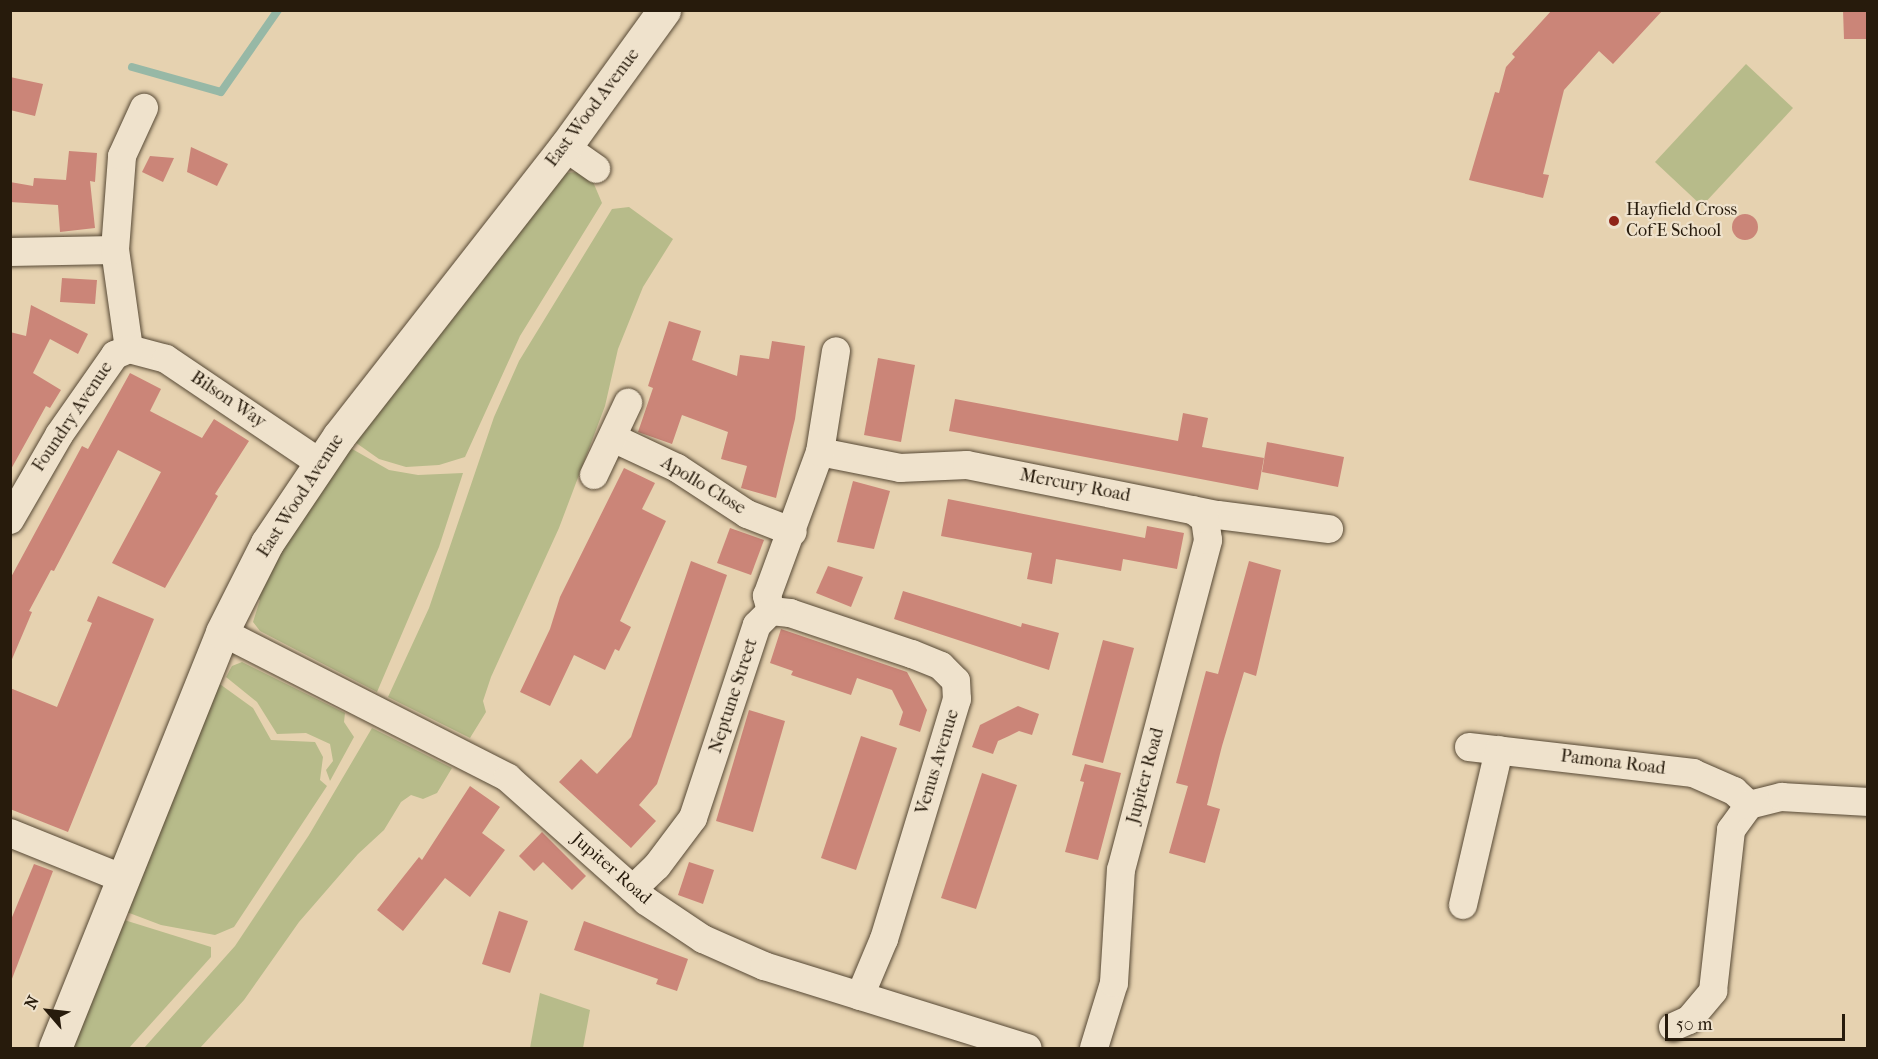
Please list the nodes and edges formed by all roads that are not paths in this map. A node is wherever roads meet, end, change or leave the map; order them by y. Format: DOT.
graph roads {
  1 [pos="664,10"];
  2 [pos="144,108"];
  3 [pos="565,147"];
  4 [pos="596,169"];
  5 [pos="115,250"];
  6 [pos="10,252"];
  7 [pos="129,349"];
  8 [pos="837,351"];
  9 [pos="628,403"];
  10 [pos="613,438"];
  11 [pos="820,452"];
  12 [pos="320,463"];
  13 [pos="594,475"];
  14 [pos="18,484"];
  15 [pos="1193,510"];
  16 [pos="10,520"];
  17 [pos="1329,529"];
  18 [pos="793,532"];
  19 [pos="771,611"];
  20 [pos="222,632"];
  21 [pos="1469,747"];
  22 [pos="1499,750"];
  23 [pos="1868,802"];
  24 [pos="1749,805"];
  25 [pos="10,833"];
  26 [pos="124,879"];
  27 [pos="633,889"];
  28 [pos="1463,905"];
  29 [pos="860,996"];
  30 [pos="1673,1027"];
  31 [pos="55,1048"];
  32 [pos="1028,1048"];
  33 [pos="1094,1048"];
  1 -- 3 [label="street, East Wood Avenue"];
  2 -- 5 [label="street, Foundry Avenue"];
  3 -- 4 [label="street"];
  3 -- 12 [label="street, East Wood Avenue"];
  5 -- 6 [label="street"];
  5 -- 7 [label="street, Foundry Avenue"];
  7 -- 12 [label="street, Bilson Way"];
  7 -- 14 [label="street, Foundry Avenue"];
  8 -- 11 [label="street"];
  9 -- 10 [label="street"];
  10 -- 13 [label="street"];
  10 -- 18 [label="street, Apollo Close"];
  11 -- 15 [label="street, Mercury Road"];
  11 -- 18 [label="street"];
  12 -- 20 [label="street, East Wood Avenue"];
  14 -- 16 [label="street, Foundry Avenue"];
  15 -- 17 [label="street, Mercury Road"];
  15 -- 33 [label="street, Jupiter Road"];
  18 -- 19 [label="street"];
  19 -- 27 [label="street, Neptune Street"];
  19 -- 29 [label="street, Venus Avenue"];
  20 -- 26 [label="street, East Wood Avenue"];
  20 -- 27 [label="street, Jupiter Road"];
  21 -- 22 [label="street, Pamona Road"];
  22 -- 24 [label="street, Pamona Road"];
  22 -- 28 [label="street"];
  23 -- 24 [label="street"];
  24 -- 30 [label="street"];
  25 -- 26 [label="street"];
  26 -- 31 [label="street, East Wood Avenue"];
  27 -- 29 [label="street, Jupiter Road"];
  29 -- 32 [label="street, Jupiter Road"];
}
